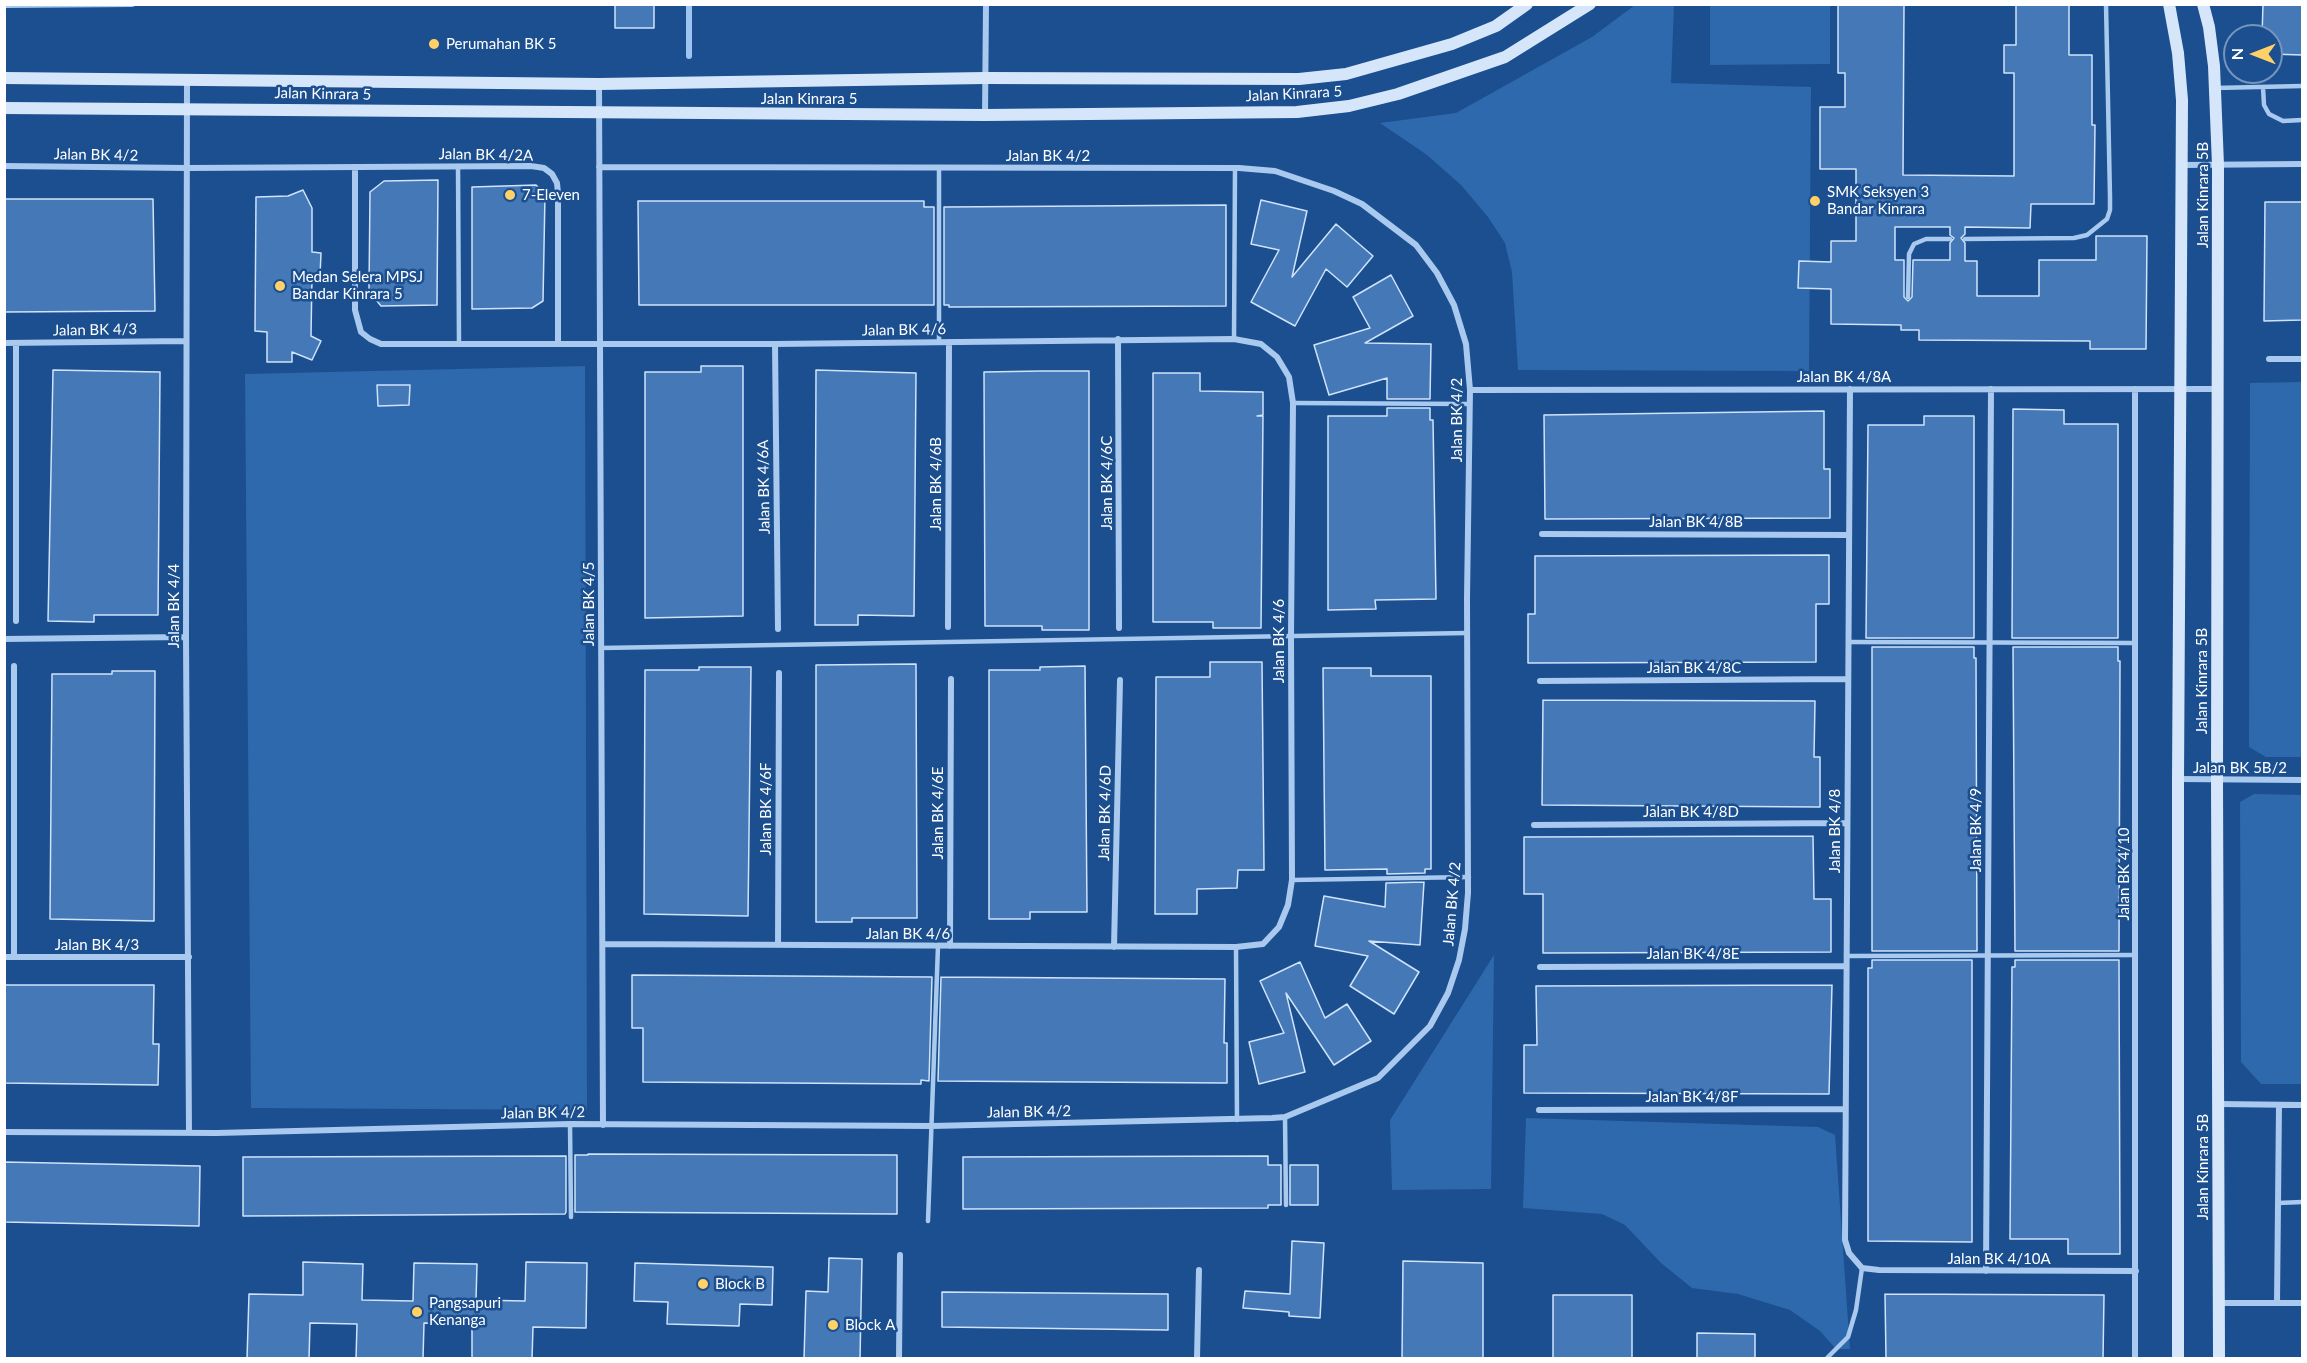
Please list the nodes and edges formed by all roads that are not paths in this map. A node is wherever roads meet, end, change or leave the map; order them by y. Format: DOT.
graph roads {
  1 [pos="132,4"];
  2 [pos="986,4"];
  3 [pos="1527,4"];
  4 [pos="1590,4"];
  5 [pos="2106,4"];
  6 [pos="2169,4"];
  7 [pos="2203,4"];
  8 [pos="4,5"];
  9 [pos="4,78"];
  10 [pos="985,78"];
  11 [pos="187,79"];
  12 [pos="599,84"];
  13 [pos="2302,86"];
  14 [pos="2263,87"];
  15 [pos="2215,88"];
  16 [pos="4,108"];
  17 [pos="187,108"];
  18 [pos="599,112"];
  19 [pos="985,115"];
  20 [pos="2302,120"];
  21 [pos="2302,164"];
  22 [pos="2182,165"];
  23 [pos="2218,165"];
  24 [pos="4,166"];
  25 [pos="458,166"];
  26 [pos="355,167"];
  27 [pos="600,167"];
  28 [pos="939,167"];
  29 [pos="187,168"];
  30 [pos="1235,168"];
  31 [pos="1950,239"];
  32 [pos="1965,239"];
  33 [pos="1908,297"];
  34 [pos="1118,339"];
  35 [pos="1234,339"];
  36 [pos="186,341"];
  37 [pos="939,342"];
  38 [pos="949,342"];
  39 [pos="4,343"];
  40 [pos="16,343"];
  41 [pos="459,344"];
  42 [pos="558,344"];
  43 [pos="600,344"];
  44 [pos="775,344"];
  45 [pos="2269,359"];
  46 [pos="2302,359"];
  47 [pos="1850,389"];
  48 [pos="1991,389"];
  49 [pos="2135,389"];
  50 [pos="2181,389"];
  51 [pos="2217,389"];
  52 [pos="1470,390"];
  53 [pos="1293,403"];
  54 [pos="1470,404"];
  55 [pos="1542,534"];
  56 [pos="1849,535"];
  57 [pos="16,621"];
  58 [pos="948,627"];
  59 [pos="1119,628"];
  60 [pos="778,629"];
  61 [pos="1467,633"];
  62 [pos="1291,636"];
  63 [pos="186,637"];
  64 [pos="4,639"];
  65 [pos="1849,642"];
  66 [pos="1989,643"];
  67 [pos="2135,643"];
  68 [pos="602,648"];
  69 [pos="14,666"];
  70 [pos="779,673"];
  71 [pos="1848,679"];
  72 [pos="951,680"];
  73 [pos="1120,680"];
  74 [pos="1540,681"];
  75 [pos="2178,779"];
  76 [pos="2217,779"];
  77 [pos="2302,780"];
  78 [pos="1847,823"];
  79 [pos="1534,825"];
  80 [pos="1469,877"];
  81 [pos="1292,880"];
  82 [pos="604,944"];
  83 [pos="778,945"];
  84 [pos="938,946"];
  85 [pos="950,946"];
  86 [pos="1114,947"];
  87 [pos="1236,947"];
  88 [pos="1988,955"];
  89 [pos="2136,955"];
  90 [pos="1846,956"];
  91 [pos="4,957"];
  92 [pos="14,957"];
  93 [pos="189,957"];
  94 [pos="1846,966"];
  95 [pos="1540,967"];
  96 [pos="2218,1104"];
  97 [pos="2279,1105"];
  98 [pos="2302,1105"];
  99 [pos="1845,1109"];
  100 [pos="1539,1110"];
  101 [pos="1285,1117"];
  102 [pos="1237,1120"];
  103 [pos="570,1124"];
  104 [pos="603,1125"];
  105 [pos="932,1126"];
  106 [pos="4,1132"];
  107 [pos="189,1132"];
  108 [pos="2302,1202"];
  109 [pos="2278,1203"];
  110 [pos="1286,1205"];
  111 [pos="571,1217"];
  112 [pos="928,1221"];
  113 [pos="900,1255"];
  114 [pos="1862,1269"];
  115 [pos="1199,1270"];
  116 [pos="1986,1271"];
  117 [pos="2136,1271"];
  118 [pos="2219,1303"];
  119 [pos="2277,1303"];
  120 [pos="2302,1303"];
  121 [pos="899,1359"];
  122 [pos="1197,1359"];
  123 [pos="1827,1359"];
  124 [pos="2135,1359"];
  125 [pos="2178,1359"];
  126 [pos="2219,1359"];
  1 -- 8 [label="street"];
  2 -- 10 [label="street"];
  3 -- 10 [label="main road, Jalan Kinrara 5"];
  4 -- 19 [label="main road, Jalan Kinrara 5"];
  5 -- 32 [label="lane"];
  6 -- 22 [label="main road, Jalan Kinrara 5B"];
  7 -- 15 [label="main road, Jalan Kinrara 5B"];
  9 -- 11 [label="main road, Jalan Kinrara 5"];
  10 -- 12 [label="main road, Jalan Kinrara 5"];
  10 -- 19 [label="street"];
  11 -- 12 [label="main road, Jalan Kinrara 5"];
  11 -- 17 [label="street, Jalan BK 4/4"];
  12 -- 18 [label="street, Jalan BK 4/5"];
  13 -- 14 [label="lane"];
  14 -- 15 [label="lane"];
  14 -- 20 [label="lane"];
  15 -- 23 [label="main road, Jalan Kinrara 5B"];
  16 -- 17 [label="main road, Jalan Kinrara 5"];
  17 -- 18 [label="main road, Jalan Kinrara 5"];
  17 -- 29 [label="street, Jalan BK 4/4"];
  18 -- 19 [label="main road, Jalan Kinrara 5"];
  18 -- 27 [label="street, Jalan BK 4/5"];
  21 -- 23 [label="street"];
  22 -- 23 [label="street"];
  22 -- 50 [label="main road, Jalan Kinrara 5B"];
  23 -- 51 [label="main road, Jalan Kinrara 5B"];
  24 -- 29 [label="street, Jalan BK 4/2"];
  25 -- 26 [label="street, Jalan BK 4/2A"];
  25 -- 41 [label="lane"];
  25 -- 42 [label="street, Jalan BK 4/2A"];
  26 -- 29 [label="street, Jalan BK 4/2A"];
  26 -- 41 [label="street"];
  27 -- 28 [label="street, Jalan BK 4/2"];
  27 -- 43 [label="street, Jalan BK 4/5"];
  28 -- 30 [label="street, Jalan BK 4/2"];
  28 -- 37 [label="lane"];
  29 -- 36 [label="street, Jalan BK 4/4"];
  30 -- 35 [label="lane"];
  30 -- 52 [label="street, Jalan BK 4/2"];
  31 -- 33 [label="lane"];
  34 -- 35 [label="street, Jalan BK 4/6"];
  34 -- 38 [label="street, Jalan BK 4/6"];
  34 -- 59 [label="street, Jalan BK 4/6C"];
  35 -- 53 [label="street, Jalan BK 4/6"];
  36 -- 40 [label="street, Jalan BK 4/3"];
  36 -- 63 [label="street, Jalan BK 4/4"];
  37 -- 38 [label="street, Jalan BK 4/6"];
  37 -- 44 [label="street, Jalan BK 4/6"];
  38 -- 58 [label="street, Jalan BK 4/6B"];
  39 -- 40 [label="street, Jalan BK 4/3"];
  40 -- 57 [label="street"];
  41 -- 42 [label="street"];
  42 -- 43 [label="street"];
  43 -- 44 [label="street, Jalan BK 4/6"];
  43 -- 68 [label="street, Jalan BK 4/5"];
  44 -- 60 [label="street, Jalan BK 4/6A"];
  45 -- 46 [label="street"];
  47 -- 48 [label="street, Jalan BK 4/8A"];
  47 -- 52 [label="street, Jalan BK 4/8A"];
  47 -- 56 [label="street, Jalan BK 4/8"];
  48 -- 49 [label="street, Jalan BK 4/8A"];
  48 -- 66 [label="street, Jalan BK 4/9"];
  49 -- 50 [label="street, Jalan BK 4/8A"];
  49 -- 67 [label="street, Jalan BK 4/10"];
  50 -- 51 [label="street, Jalan BK 4/8A"];
  50 -- 75 [label="main road, Jalan Kinrara 5B"];
  51 -- 76 [label="main road, Jalan Kinrara 5B"];
  52 -- 54 [label="street, Jalan BK 4/2"];
  53 -- 54 [label="lane"];
  53 -- 62 [label="street, Jalan BK 4/6"];
  54 -- 61 [label="street, Jalan BK 4/2"];
  55 -- 56 [label="street, Jalan BK 4/8B"];
  56 -- 65 [label="street, Jalan BK 4/8"];
  61 -- 62 [label="lane"];
  61 -- 80 [label="street, Jalan BK 4/2"];
  62 -- 68 [label="lane"];
  62 -- 81 [label="street, Jalan BK 4/6"];
  63 -- 64 [label="street"];
  63 -- 93 [label="street, Jalan BK 4/4"];
  65 -- 66 [label="lane"];
  65 -- 71 [label="street, Jalan BK 4/8"];
  66 -- 67 [label="lane"];
  66 -- 88 [label="street, Jalan BK 4/9"];
  67 -- 89 [label="street, Jalan BK 4/10"];
  68 -- 82 [label="street, Jalan BK 4/5"];
  69 -- 92 [label="street"];
  70 -- 83 [label="street, Jalan BK 4/6F"];
  71 -- 74 [label="street, Jalan BK 4/8C"];
  71 -- 78 [label="street, Jalan BK 4/8"];
  72 -- 85 [label="street, Jalan BK 4/6E"];
  73 -- 86 [label="street, Jalan BK 4/6D"];
  75 -- 76 [label="street, Jalan BK 5B/2"];
  75 -- 125 [label="main road, Jalan Kinrara 5B"];
  76 -- 77 [label="street, Jalan BK 5B/2"];
  76 -- 96 [label="main road, Jalan Kinrara 5B"];
  78 -- 79 [label="street, Jalan BK 4/8D"];
  78 -- 90 [label="street, Jalan BK 4/8"];
  80 -- 81 [label="lane"];
  80 -- 101 [label="street, Jalan BK 4/2"];
  81 -- 87 [label="street, Jalan BK 4/6"];
  82 -- 83 [label="street, Jalan BK 4/6"];
  82 -- 104 [label="street, Jalan BK 4/5"];
  83 -- 84 [label="street, Jalan BK 4/6"];
  84 -- 85 [label="street, Jalan BK 4/6"];
  84 -- 105 [label="lane"];
  85 -- 86 [label="street, Jalan BK 4/6"];
  86 -- 87 [label="street, Jalan BK 4/6"];
  87 -- 102 [label="lane"];
  88 -- 89 [label="lane"];
  88 -- 90 [label="lane"];
  88 -- 116 [label="street, Jalan BK 4/9"];
  89 -- 117 [label="street, Jalan BK 4/10"];
  90 -- 94 [label="street, Jalan BK 4/8"];
  91 -- 92 [label="street, Jalan BK 4/3"];
  92 -- 93 [label="street, Jalan BK 4/3"];
  93 -- 107 [label="street, Jalan BK 4/4"];
  94 -- 95 [label="street, Jalan BK 4/8E"];
  94 -- 99 [label="street, Jalan BK 4/8"];
  96 -- 97 [label="street"];
  96 -- 118 [label="main road, Jalan Kinrara 5B"];
  97 -- 98 [label="street"];
  97 -- 109 [label="street"];
  99 -- 100 [label="street, Jalan BK 4/8F"];
  99 -- 114 [label="street, Jalan BK 4/8"];
  101 -- 102 [label="street, Jalan BK 4/2"];
  101 -- 110 [label="lane"];
  102 -- 105 [label="street, Jalan BK 4/2"];
  103 -- 104 [label="street, Jalan BK 4/2"];
  103 -- 107 [label="street, Jalan BK 4/2"];
  103 -- 111 [label="lane"];
  104 -- 105 [label="street, Jalan BK 4/2"];
  105 -- 112 [label="lane"];
  106 -- 107 [label="street, Jalan BK 4/2"];
  108 -- 109 [label="lane"];
  109 -- 119 [label="street"];
  113 -- 121 [label="street"];
  114 -- 116 [label="street, Jalan BK 4/10A"];
  114 -- 123 [label="lane"];
  115 -- 122 [label="street"];
  116 -- 117 [label="street, Jalan BK 4/10A"];
  117 -- 124 [label="street, Jalan BK 4/10"];
  118 -- 119 [label="street"];
  118 -- 126 [label="main road, Jalan Kinrara 5B"];
  119 -- 120 [label="street"];
}
